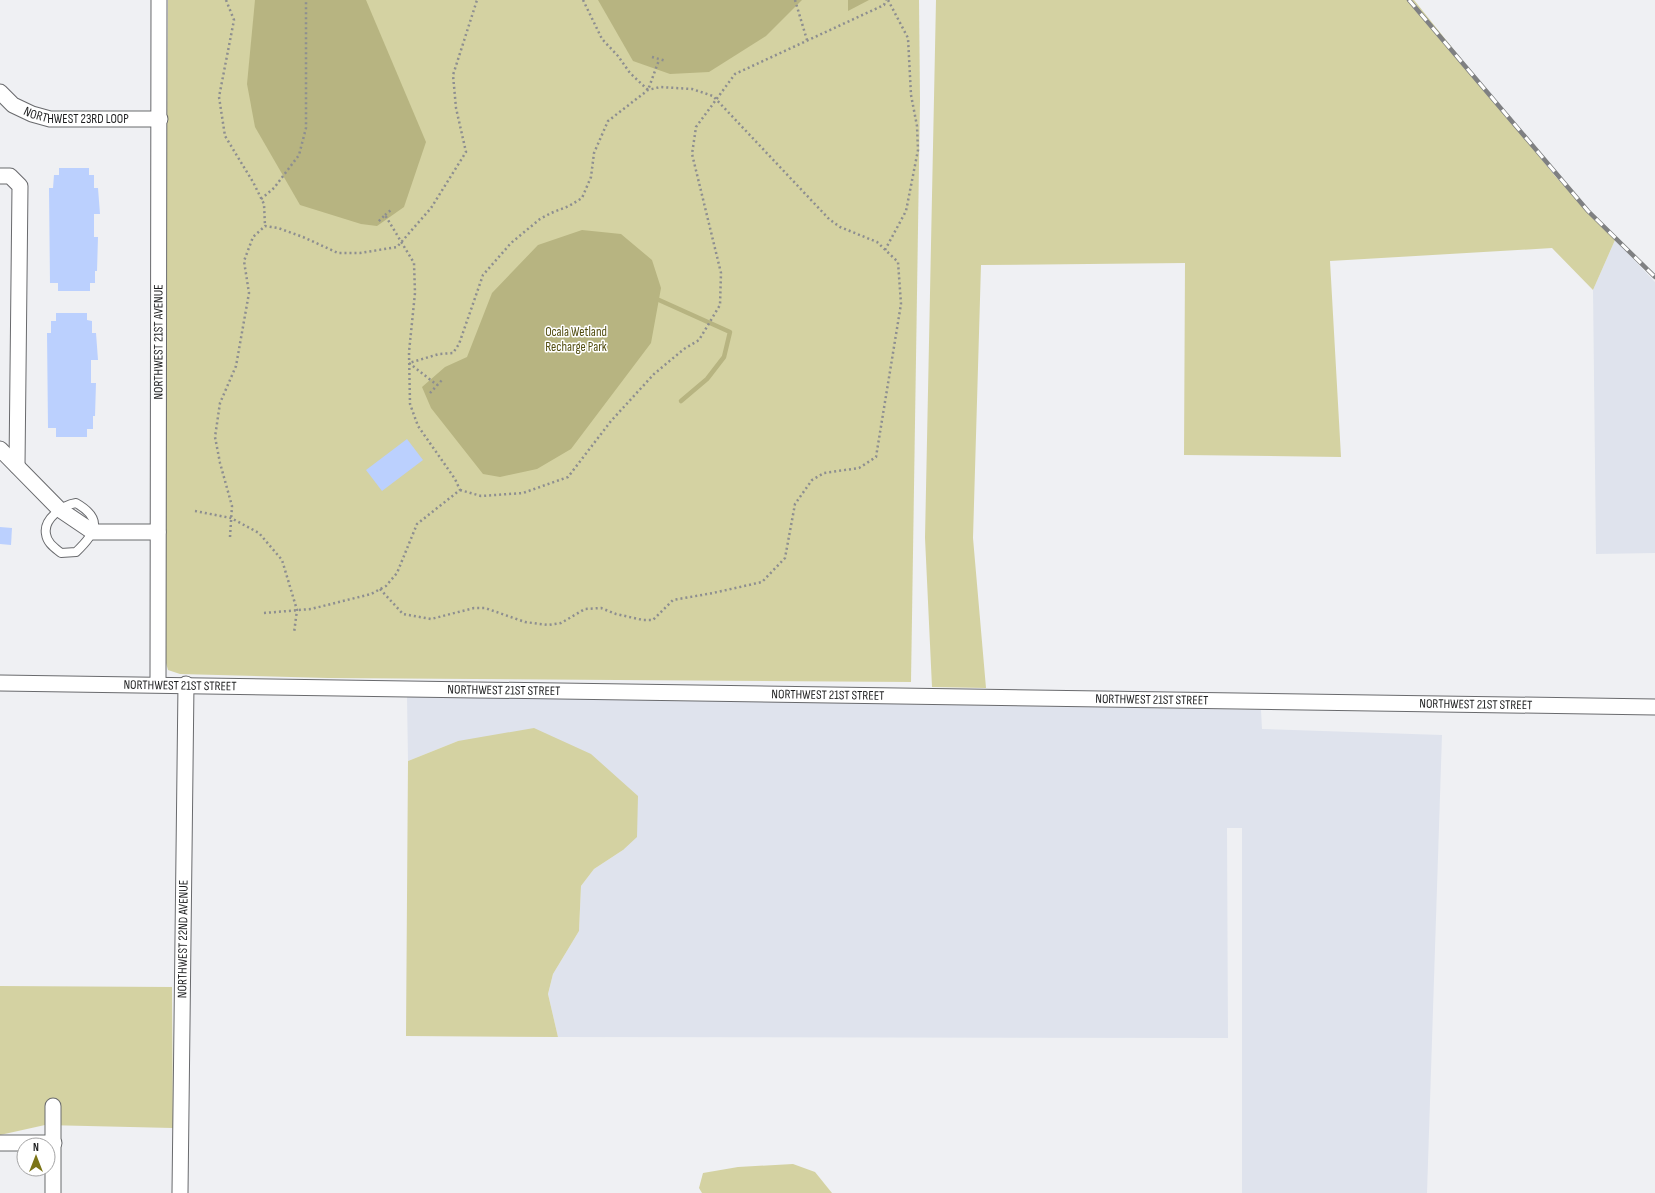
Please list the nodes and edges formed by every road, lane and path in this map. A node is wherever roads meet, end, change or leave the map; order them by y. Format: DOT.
graph roads {
  1 [pos="159,0"];
  2 [pos="226,0"];
  3 [pos="306,0"];
  4 [pos="477,0"];
  5 [pos="583,0"];
  6 [pos="795,0"];
  7 [pos="887,0"];
  8 [pos="807,40"];
  9 [pos="652,57"];
  10 [pos="659,60"];
  11 [pos="666,61"];
  12 [pos="648,90"];
  13 [pos="0,92"];
  14 [pos="717,100"];
  15 [pos="160,119"];
  16 [pos="0,176"];
  17 [pos="261,199"];
  18 [pos="391,210"];
  19 [pos="385,215"];
  20 [pos="378,222"];
  21 [pos="265,226"];
  22 [pos="402,242"];
  23 [pos="885,250"];
  24 [pos="409,363"];
  25 [pos="442,380"];
  26 [pos="437,385"];
  27 [pos="430,392"];
  28 [pos="0,449"];
  29 [pos="17,466"];
  30 [pos="460,490"];
  31 [pos="59,509"];
  32 [pos="195,511"];
  33 [pos="231,518"];
  34 [pos="93,532"];
  35 [pos="158,532"];
  36 [pos="230,537"];
  37 [pos="380,589"];
  38 [pos="297,610"];
  39 [pos="264,613"];
  40 [pos="294,633"];
  41 [pos="0,683"];
  42 [pos="158,684"];
  43 [pos="186,684"];
  44 [pos="1655,707"];
  45 [pos="53,1106"];
  46 [pos="54,1137"];
  47 [pos="0,1142"];
  48 [pos="16,1142"];
  49 [pos="53,1177"];
  50 [pos="53,1193"];
  51 [pos="180,1193"];
  1 -- 15 [label="street, NORTHWEST 21ST AVENUE"];
  2 -- 17 [label="path"];
  3 -- 17 [label="path"];
  4 -- 22 [label="path"];
  5 -- 12 [label="path"];
  6 -- 8 [label="path"];
  7 -- 8 [label="path"];
  7 -- 23 [label="path"];
  8 -- 14 [label="path"];
  9 -- 10 [label="path"];
  10 -- 11 [label="path"];
  10 -- 12 [label="path"];
  12 -- 14 [label="path"];
  12 -- 24 [label="path"];
  13 -- 15 [label="street, NORTHWEST 23RD LOOP"];
  14 -- 23 [label="path"];
  14 -- 30 [label="path"];
  15 -- 35 [label="street, NORTHWEST 21ST AVENUE"];
  16 -- 29 [label="street"];
  17 -- 21 [label="path"];
  18 -- 19 [label="path"];
  19 -- 20 [label="path"];
  19 -- 22 [label="path"];
  21 -- 22 [label="path"];
  21 -- 33 [label="path"];
  22 -- 24 [label="path"];
  23 -- 37 [label="path"];
  24 -- 26 [label="path"];
  24 -- 30 [label="path"];
  25 -- 26 [label="path"];
  26 -- 27 [label="path"];
  28 -- 29 [label="street"];
  29 -- 31 [label="street"];
  30 -- 37 [label="path"];
  31 -- 34 [label="street"];
  31 -- 34 [label="lane"];
  32 -- 33 [label="path"];
  33 -- 36 [label="path"];
  33 -- 38 [label="path"];
  34 -- 35 [label="street"];
  35 -- 42 [label="street, NORTHWEST 21ST AVENUE"];
  37 -- 38 [label="path"];
  38 -- 39 [label="path"];
  38 -- 40 [label="path"];
  41 -- 42 [label="street, NORTHWEST 21ST STREET"];
  42 -- 43 [label="street, NORTHWEST 21ST STREET"];
  43 -- 44 [label="street, NORTHWEST 21ST STREET"];
  43 -- 51 [label="street, NORTHWEST 22ND AVENUE"];
  45 -- 46 [label="street"];
  47 -- 48 [label="street"];
  49 -- 50 [label="street"];
}
